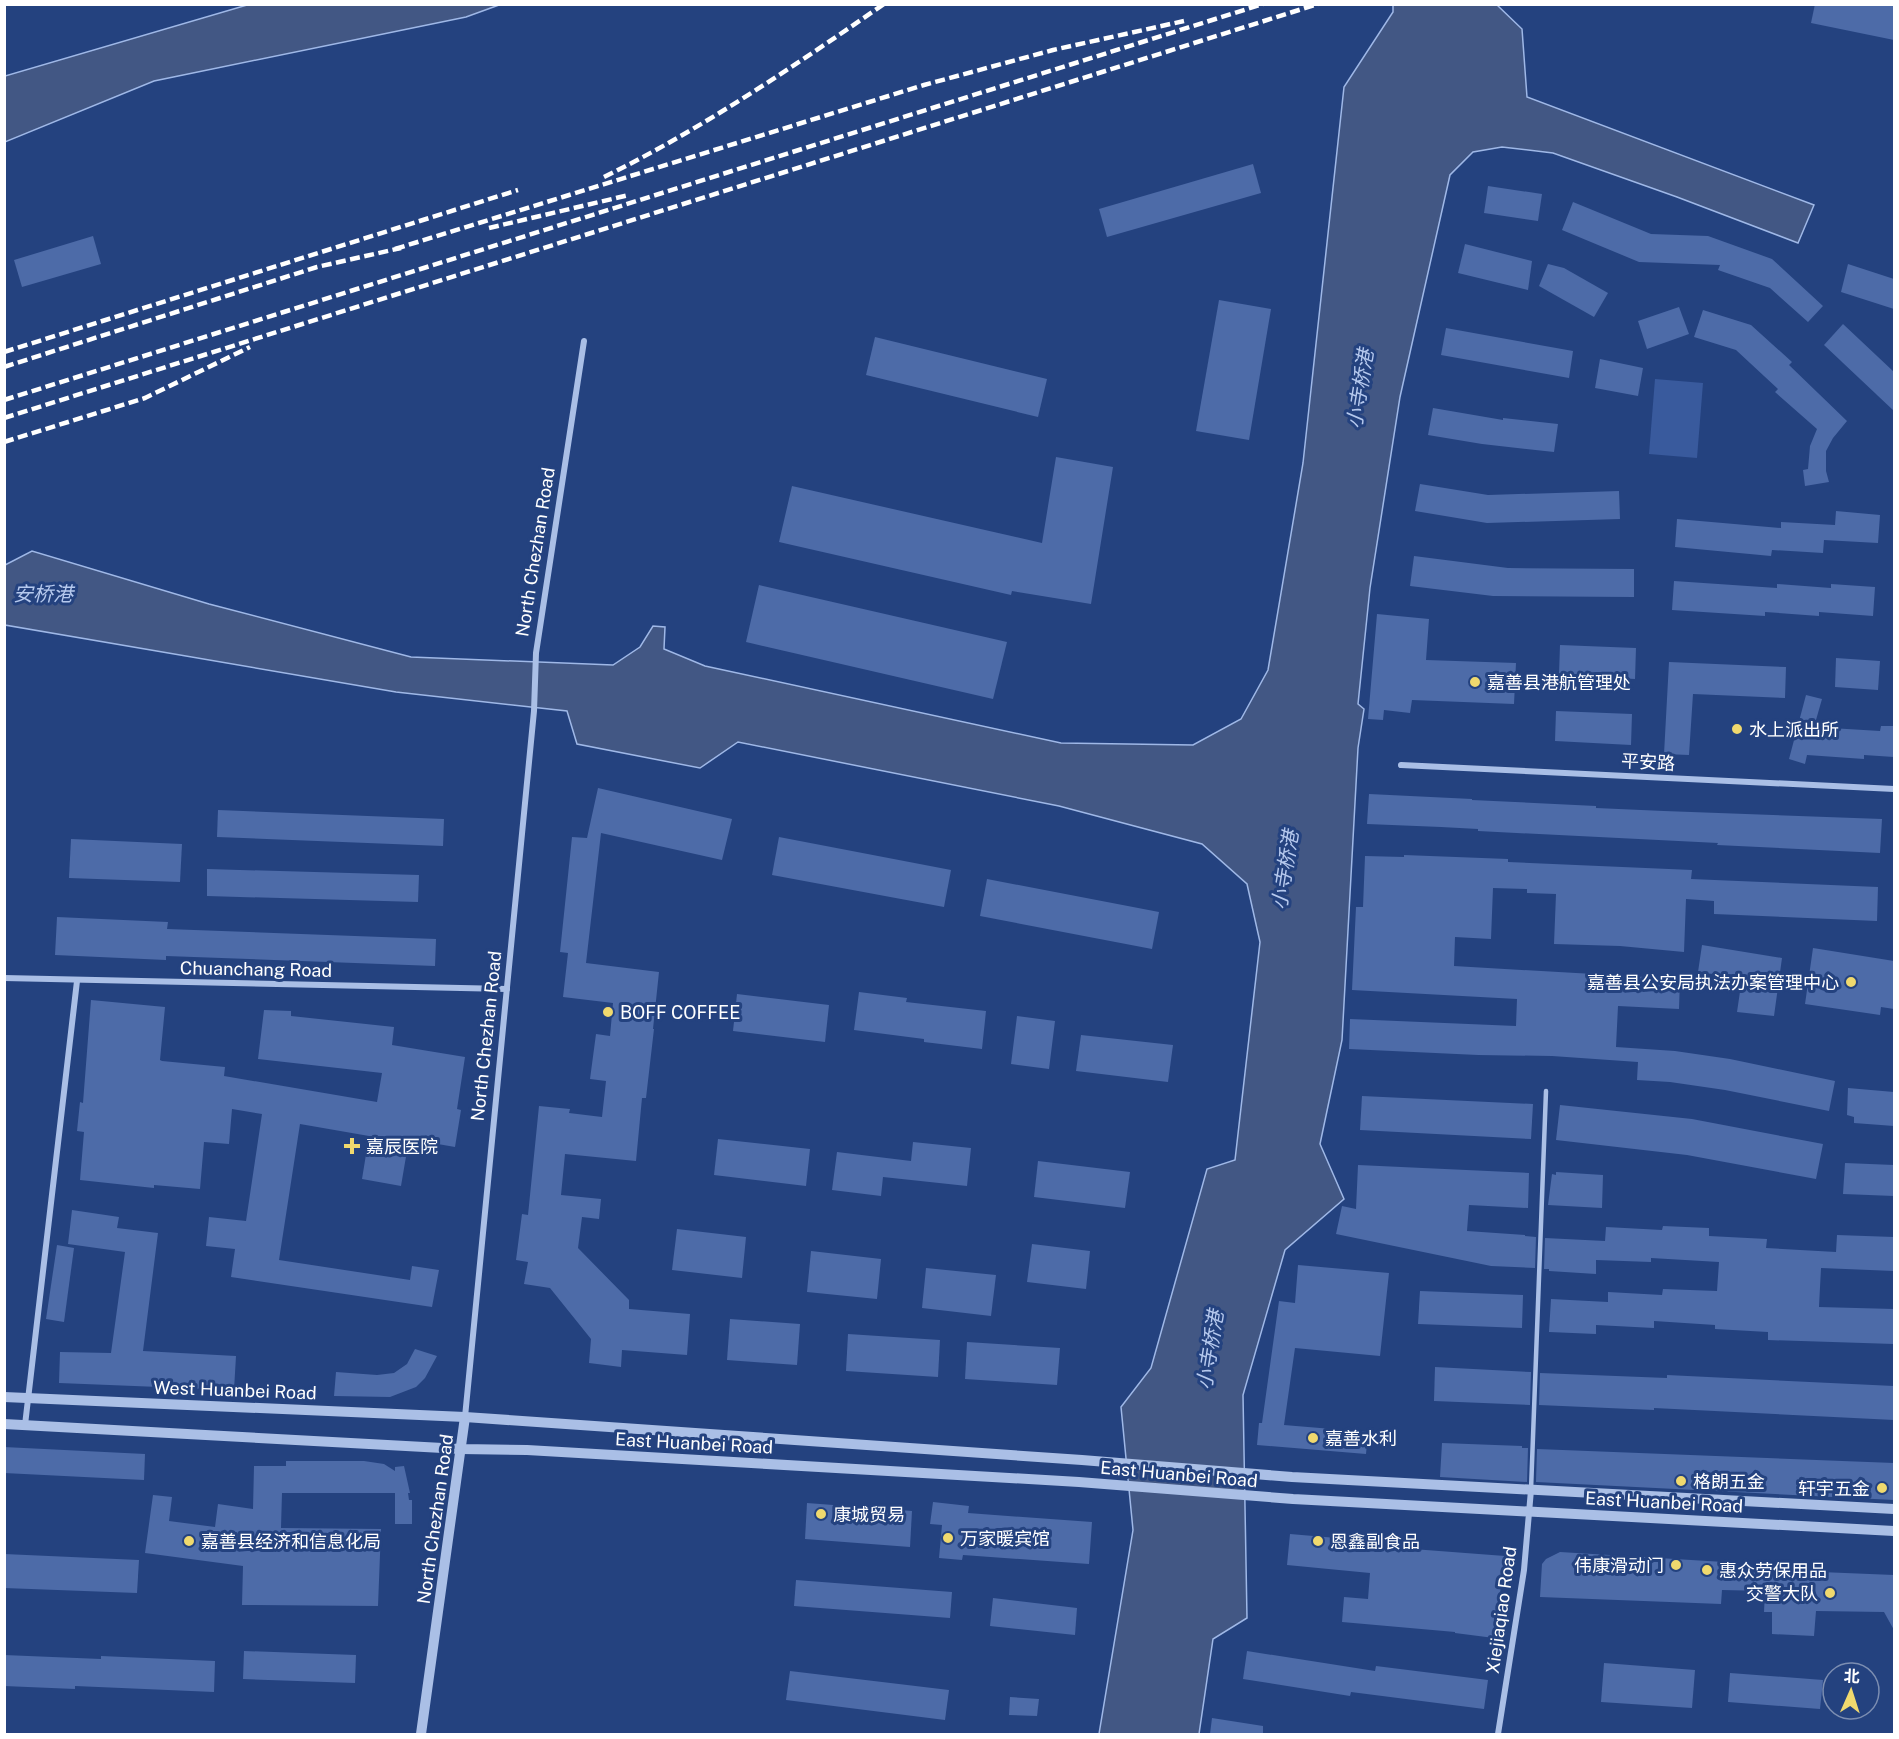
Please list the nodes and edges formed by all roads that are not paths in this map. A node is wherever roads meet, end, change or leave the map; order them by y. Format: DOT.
graph roads {
  1 [pos="584,341"];
  2 [pos="1401,765"];
  3 [pos="1894,789"];
  4 [pos="4,978"];
  5 [pos="77,981"];
  6 [pos="507,989"];
  7 [pos="1546,1091"];
  8 [pos="4,1397"];
  9 [pos="27,1398"];
  10 [pos="465,1416"];
  11 [pos="4,1424"];
  12 [pos="25,1425"];
  13 [pos="461,1449"];
  14 [pos="1531,1490"];
  15 [pos="1894,1509"];
  16 [pos="1529,1512"];
  17 [pos="1894,1531"];
  18 [pos="421,1734"];
  19 [pos="1498,1734"];
  1 -- 6 [label="street, North Chezhan Road"];
  2 -- 3 [label="street, 平安路"];
  4 -- 5 [label="street, Chuanchang Road"];
  5 -- 6 [label="street, Chuanchang Road"];
  5 -- 9 [label="street"];
  6 -- 10 [label="street, North Chezhan Road"];
  7 -- 14 [label="lane"];
  8 -- 9 [label="street, West Huanbei Road"];
  9 -- 10 [label="street, West Huanbei Road"];
  9 -- 12 [label="street"];
  10 -- 13 [label="street, North Chezhan Road"];
  10 -- 14 [label="street, East Huanbei Road"];
  11 -- 12 [label="street"];
  12 -- 13 [label="street"];
  13 -- 16 [label="street, East Huanbei Road"];
  13 -- 18 [label="street, North Chezhan Road"];
  14 -- 15 [label="street, East Huanbei Road"];
  14 -- 16 [label="street, Xiejiaqiao Road"];
  16 -- 17 [label="street, East Huanbei Road"];
  16 -- 19 [label="street, Xiejiaqiao Road"];
}
